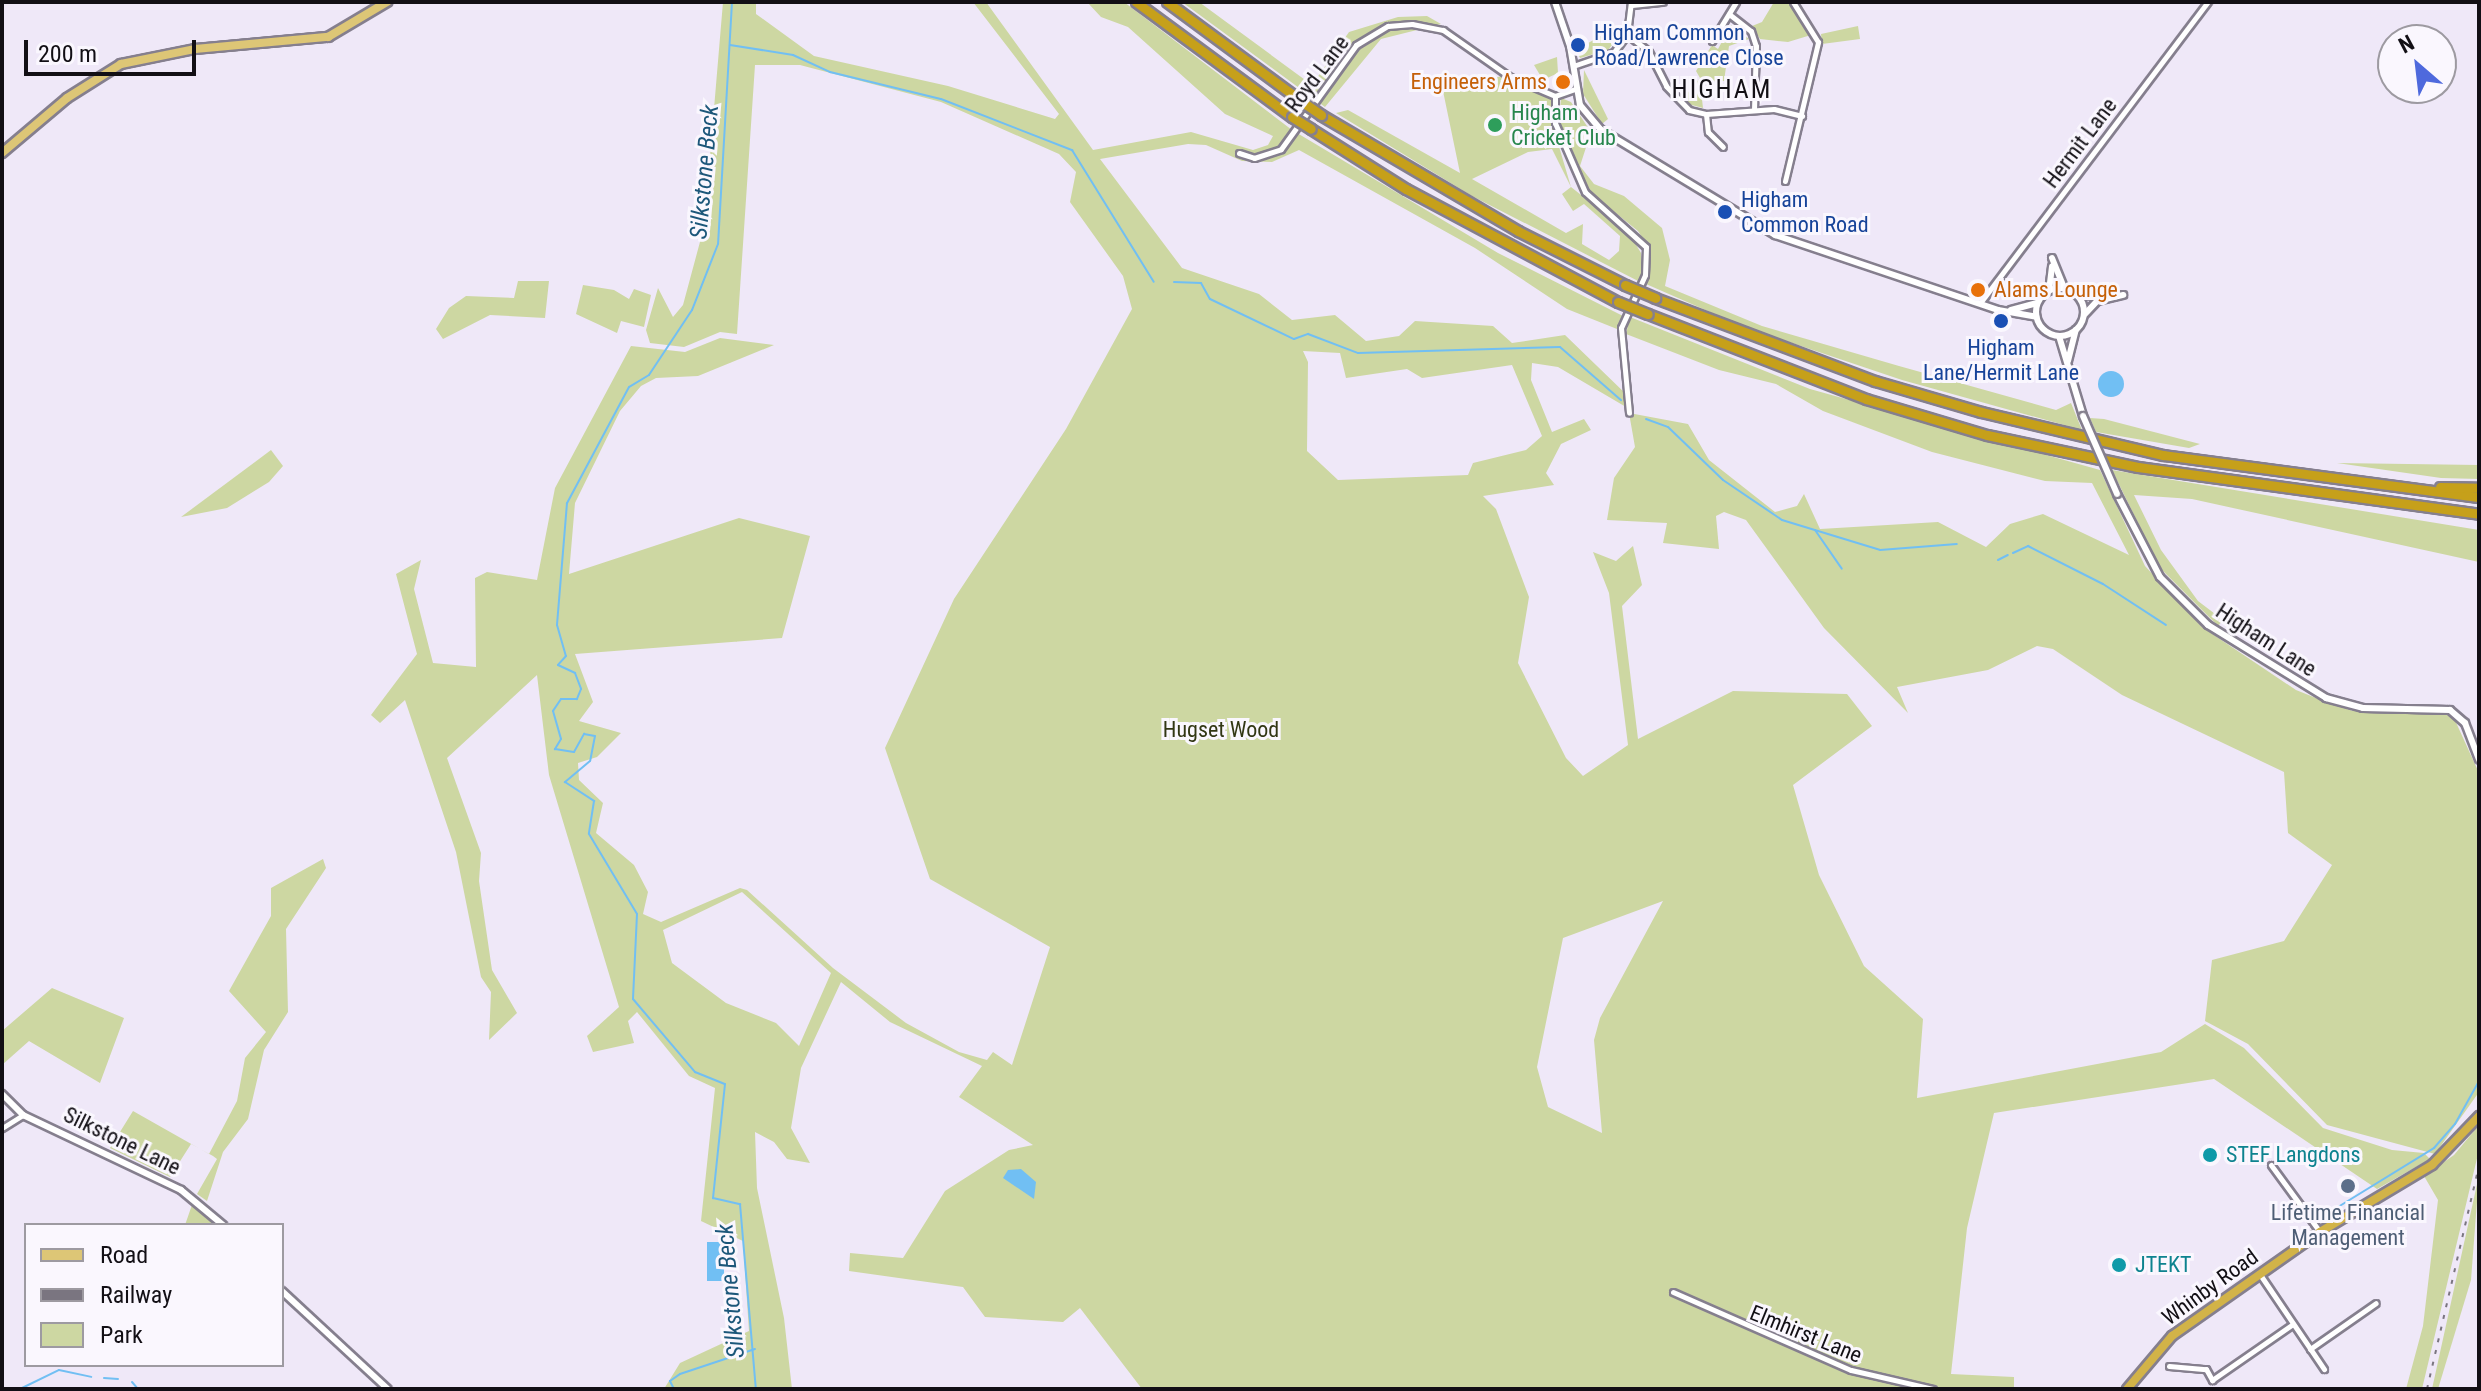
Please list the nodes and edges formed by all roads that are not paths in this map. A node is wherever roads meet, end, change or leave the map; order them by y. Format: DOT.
graph roads {
  1 [pos="387,2"];
  2 [pos="1136,2"];
  3 [pos="1167,2"];
  4 [pos="1555,2"];
  5 [pos="1663,2"];
  6 [pos="1736,2"];
  7 [pos="1793,2"];
  8 [pos="2208,2"];
  9 [pos="1632,3"];
  10 [pos="1729,14"];
  11 [pos="1627,34"];
  12 [pos="1712,41"];
  13 [pos="1573,66"];
  14 [pos="1575,89"];
  15 [pos="1555,96"];
  16 [pos="1754,108"];
  17 [pos="1706,114"];
  18 [pos="1802,116"];
  19 [pos="1723,147"];
  20 [pos="2,153"];
  21 [pos="1239,153"];
  22 [pos="1785,181"];
  23 [pos="2064,288"];
  24 [pos="2049,291"];
  25 [pos="2077,295"];
  26 [pos="1980,303"];
  27 [pos="2037,303"];
  28 [pos="2003,311"];
  29 [pos="2036,317"];
  30 [pos="2083,317"];
  31 [pos="2077,329"];
  32 [pos="2059,336"];
  33 [pos="2068,373"];
  34 [pos="1629,413"];
  35 [pos="2372,485"];
  36 [pos="2479,488"];
  37 [pos="2479,497"];
  38 [pos="2374,501"];
  39 [pos="2479,514"];
  40 [pos="2479,520"];
  41 [pos="2479,759"];
  42 [pos="2,1094"];
  43 [pos="23,1115"];
  44 [pos="2479,1116"];
  45 [pos="2,1128"];
  46 [pos="2271,1165"];
  47 [pos="220,1223"];
  48 [pos="2320,1232"];
  49 [pos="2259,1273"];
  50 [pos="1673,1292"];
  51 [pos="284,1293"];
  52 [pos="2376,1303"];
  53 [pos="2293,1324"];
  54 [pos="2310,1349"];
  55 [pos="2169,1366"];
  56 [pos="2324,1369"];
  57 [pos="2126,1388"];
  58 [pos="388,1389"];
  59 [pos="1933,1389"];
  1 -- 20 [label="main road"];
  2 -- 38 [label="highway, bridge"];
  3 -- 35 [label="highway, bridge"];
  4 -- 13 [label="street"];
  5 -- 9 [label="street"];
  6 -- 10 [label="street"];
  7 -- 18 [label="street"];
  8 -- 26 [label="street, Hermit Lane"];
  9 -- 11 [label="street"];
  10 -- 12 [label="street"];
  10 -- 16 [label="street"];
  11 -- 13 [label="street"];
  11 -- 17 [label="street"];
  13 -- 14 [label="street"];
  14 -- 15 [label="street"];
  14 -- 26 [label="street"];
  15 -- 21 [label="street, Royd Lane"];
  15 -- 34 [label="street"];
  16 -- 17 [label="street"];
  16 -- 18 [label="street"];
  17 -- 19 [label="street"];
  18 -- 22 [label="street"];
  23 -- 24 [label="street"];
  23 -- 24 [label="street"];
  23 -- 25 [label="street"];
  24 -- 27 [label="street"];
  25 -- 30 [label="street"];
  25 -- 30 [label="street"];
  26 -- 28 [label="street"];
  27 -- 28 [label="street"];
  27 -- 29 [label="street"];
  28 -- 29 [label="street"];
  29 -- 32 [label="street"];
  30 -- 31 [label="street"];
  31 -- 32 [label="street"];
  31 -- 33 [label="street"];
  32 -- 33 [label="street"];
  33 -- 41 [label="street, Higham Lane, bridge"];
  35 -- 36 [label="highway"];
  35 -- 37 [label="highway"];
  38 -- 39 [label="highway"];
  38 -- 40 [label="highway"];
  42 -- 43 [label="street, Silkstone Lane"];
  43 -- 45 [label="street"];
  43 -- 47 [label="street, Silkstone Lane"];
  44 -- 48 [label="highway, Whinby Road"];
  46 -- 48 [label="street"];
  48 -- 49 [label="highway, Whinby Road"];
  49 -- 53 [label="street"];
  49 -- 57 [label="highway, Whinby Road"];
  50 -- 59 [label="street, Elmhirst Lane"];
  51 -- 58 [label="street"];
  52 -- 54 [label="street"];
  53 -- 54 [label="street"];
  53 -- 55 [label="street"];
  54 -- 56 [label="street"];
}
